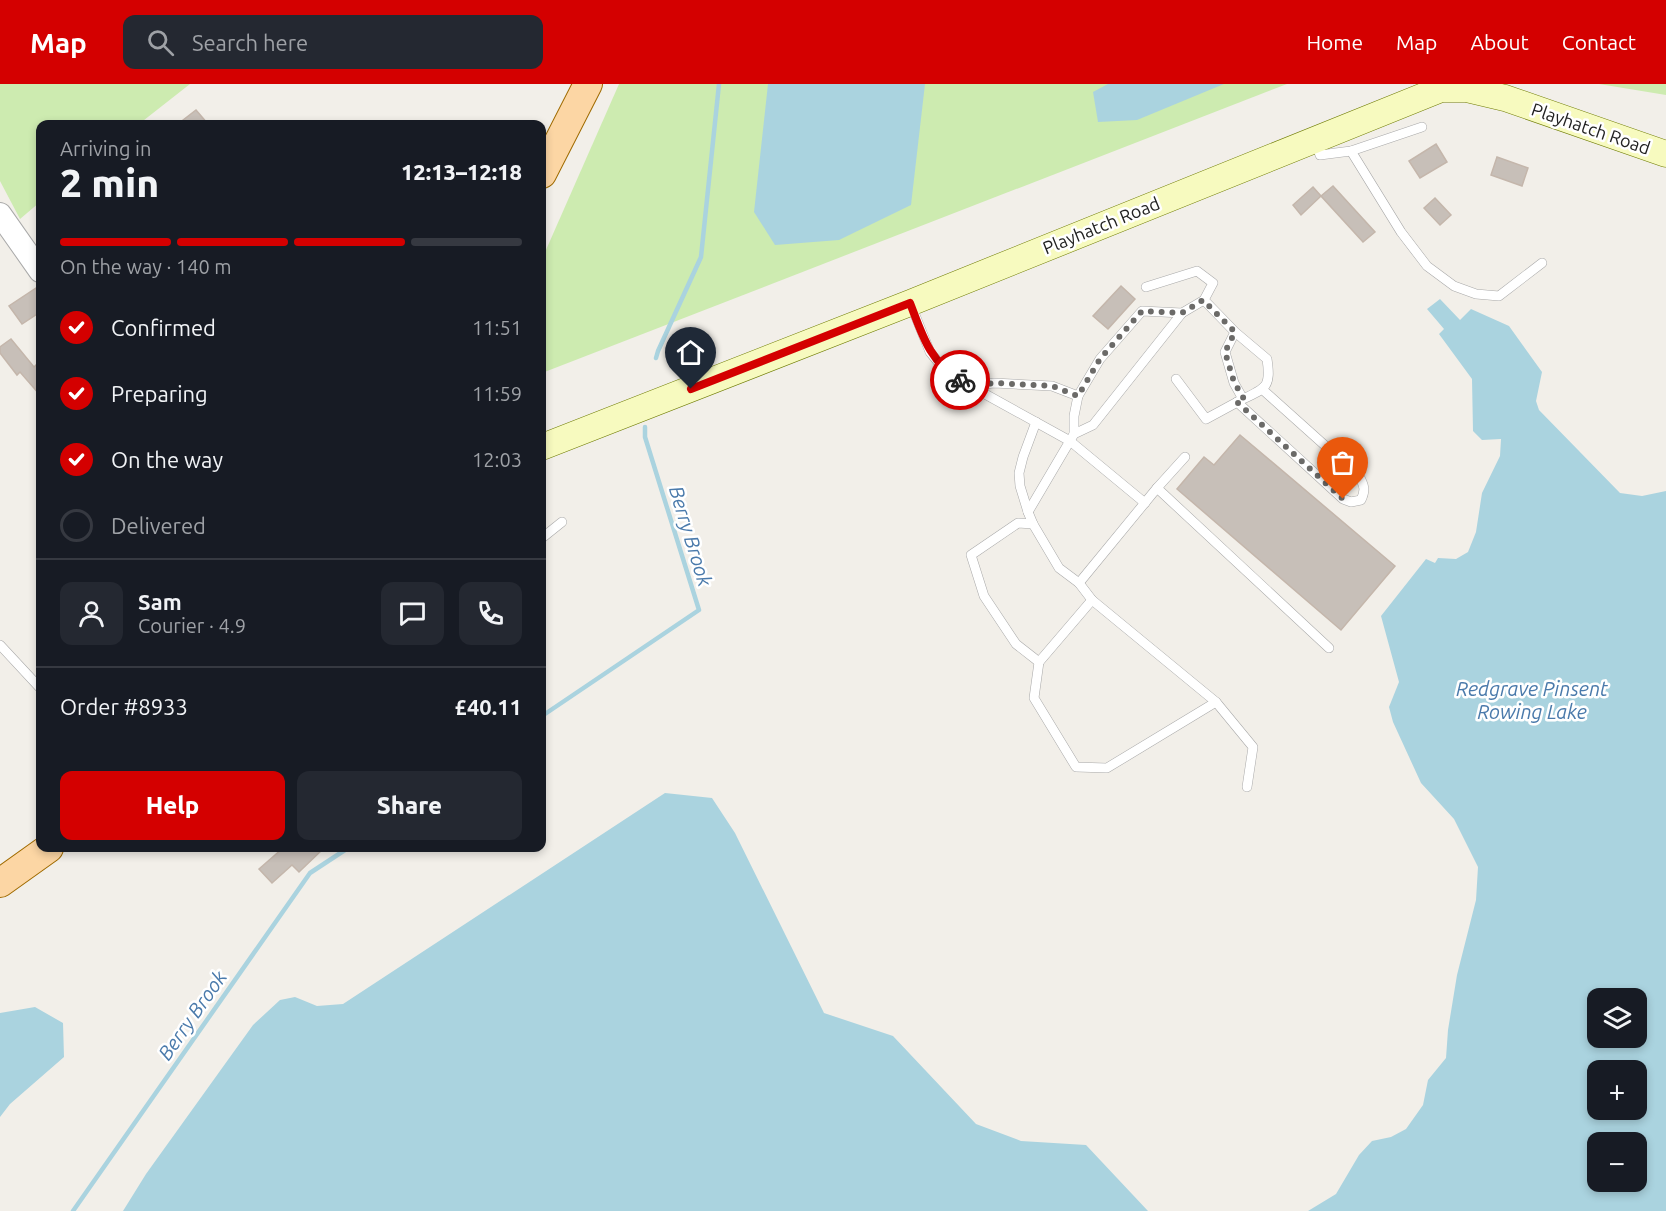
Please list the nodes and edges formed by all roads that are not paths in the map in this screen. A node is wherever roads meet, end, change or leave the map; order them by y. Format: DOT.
graph roads {
  1 [pos="588,84"];
  2 [pos="1422,127"];
  3 [pos="1315,139"];
  4 [pos="1351,151"];
  5 [pos="1666,154"];
  6 [pos="546,166"];
  7 [pos="0,214"];
  8 [pos="1542,263"];
  9 [pos="36,265"];
  10 [pos="1146,287"];
  11 [pos="1203,300"];
  12 [pos="910,303"];
  13 [pos="1182,313"];
  14 [pos="1235,332"];
  15 [pos="1176,379"];
  16 [pos="969,386"];
  17 [pos="1263,390"];
  18 [pos="1078,396"];
  19 [pos="1240,401"];
  20 [pos="1036,422"];
  21 [pos="1072,437"];
  22 [pos="546,445"];
  23 [pos="1185,457"];
  24 [pos="1157,488"];
  25 [pos="1145,503"];
  26 [pos="1028,512"];
  27 [pos="562,522"];
  28 [pos="1033,524"];
  29 [pos="546,535"];
  30 [pos="1079,583"];
  31 [pos="1092,600"];
  32 [pos="0,645"];
  33 [pos="1329,648"];
  34 [pos="1040,662"];
  35 [pos="36,684"];
  36 [pos="1216,702"];
  37 [pos="1247,787"];
  38 [pos="43,852"];
  39 [pos="0,883"];
  1 -- 6 [label="main road"];
  2 -- 4 [label="lane"];
  3 -- 4 [label="lane"];
  3 -- 5 [label="main road, Playhatch Road"];
  3 -- 12 [label="main road, Playhatch Road"];
  4 -- 8 [label="lane"];
  7 -- 9 [label="street"];
  10 -- 11 [label="lane"];
  11 -- 13 [label="lane"];
  11 -- 14 [label="lane"];
  12 -- 16 [label="lane"];
  12 -- 22 [label="main road, Playhatch Road"];
  13 -- 18 [label="lane"];
  13 -- 21 [label="lane"];
  14 -- 17 [label="lane"];
  14 -- 19 [label="lane"];
  15 -- 19 [label="lane"];
  16 -- 18 [label="lane"];
  16 -- 20 [label="lane"];
  17 -- 19 [label="lane"];
  17 -- 19 [label="lane"];
  18 -- 21 [label="lane"];
  20 -- 21 [label="lane"];
  20 -- 26 [label="lane"];
  21 -- 25 [label="lane"];
  21 -- 26 [label="lane"];
  23 -- 24 [label="lane"];
  24 -- 25 [label="lane"];
  24 -- 33 [label="lane"];
  25 -- 30 [label="lane"];
  26 -- 28 [label="lane"];
  27 -- 29 [label="lane"];
  28 -- 30 [label="lane"];
  28 -- 34 [label="lane"];
  30 -- 31 [label="lane"];
  31 -- 34 [label="lane"];
  31 -- 36 [label="lane"];
  32 -- 35 [label="lane"];
  34 -- 36 [label="lane"];
  36 -- 37 [label="lane"];
  38 -- 39 [label="main road"];
}
